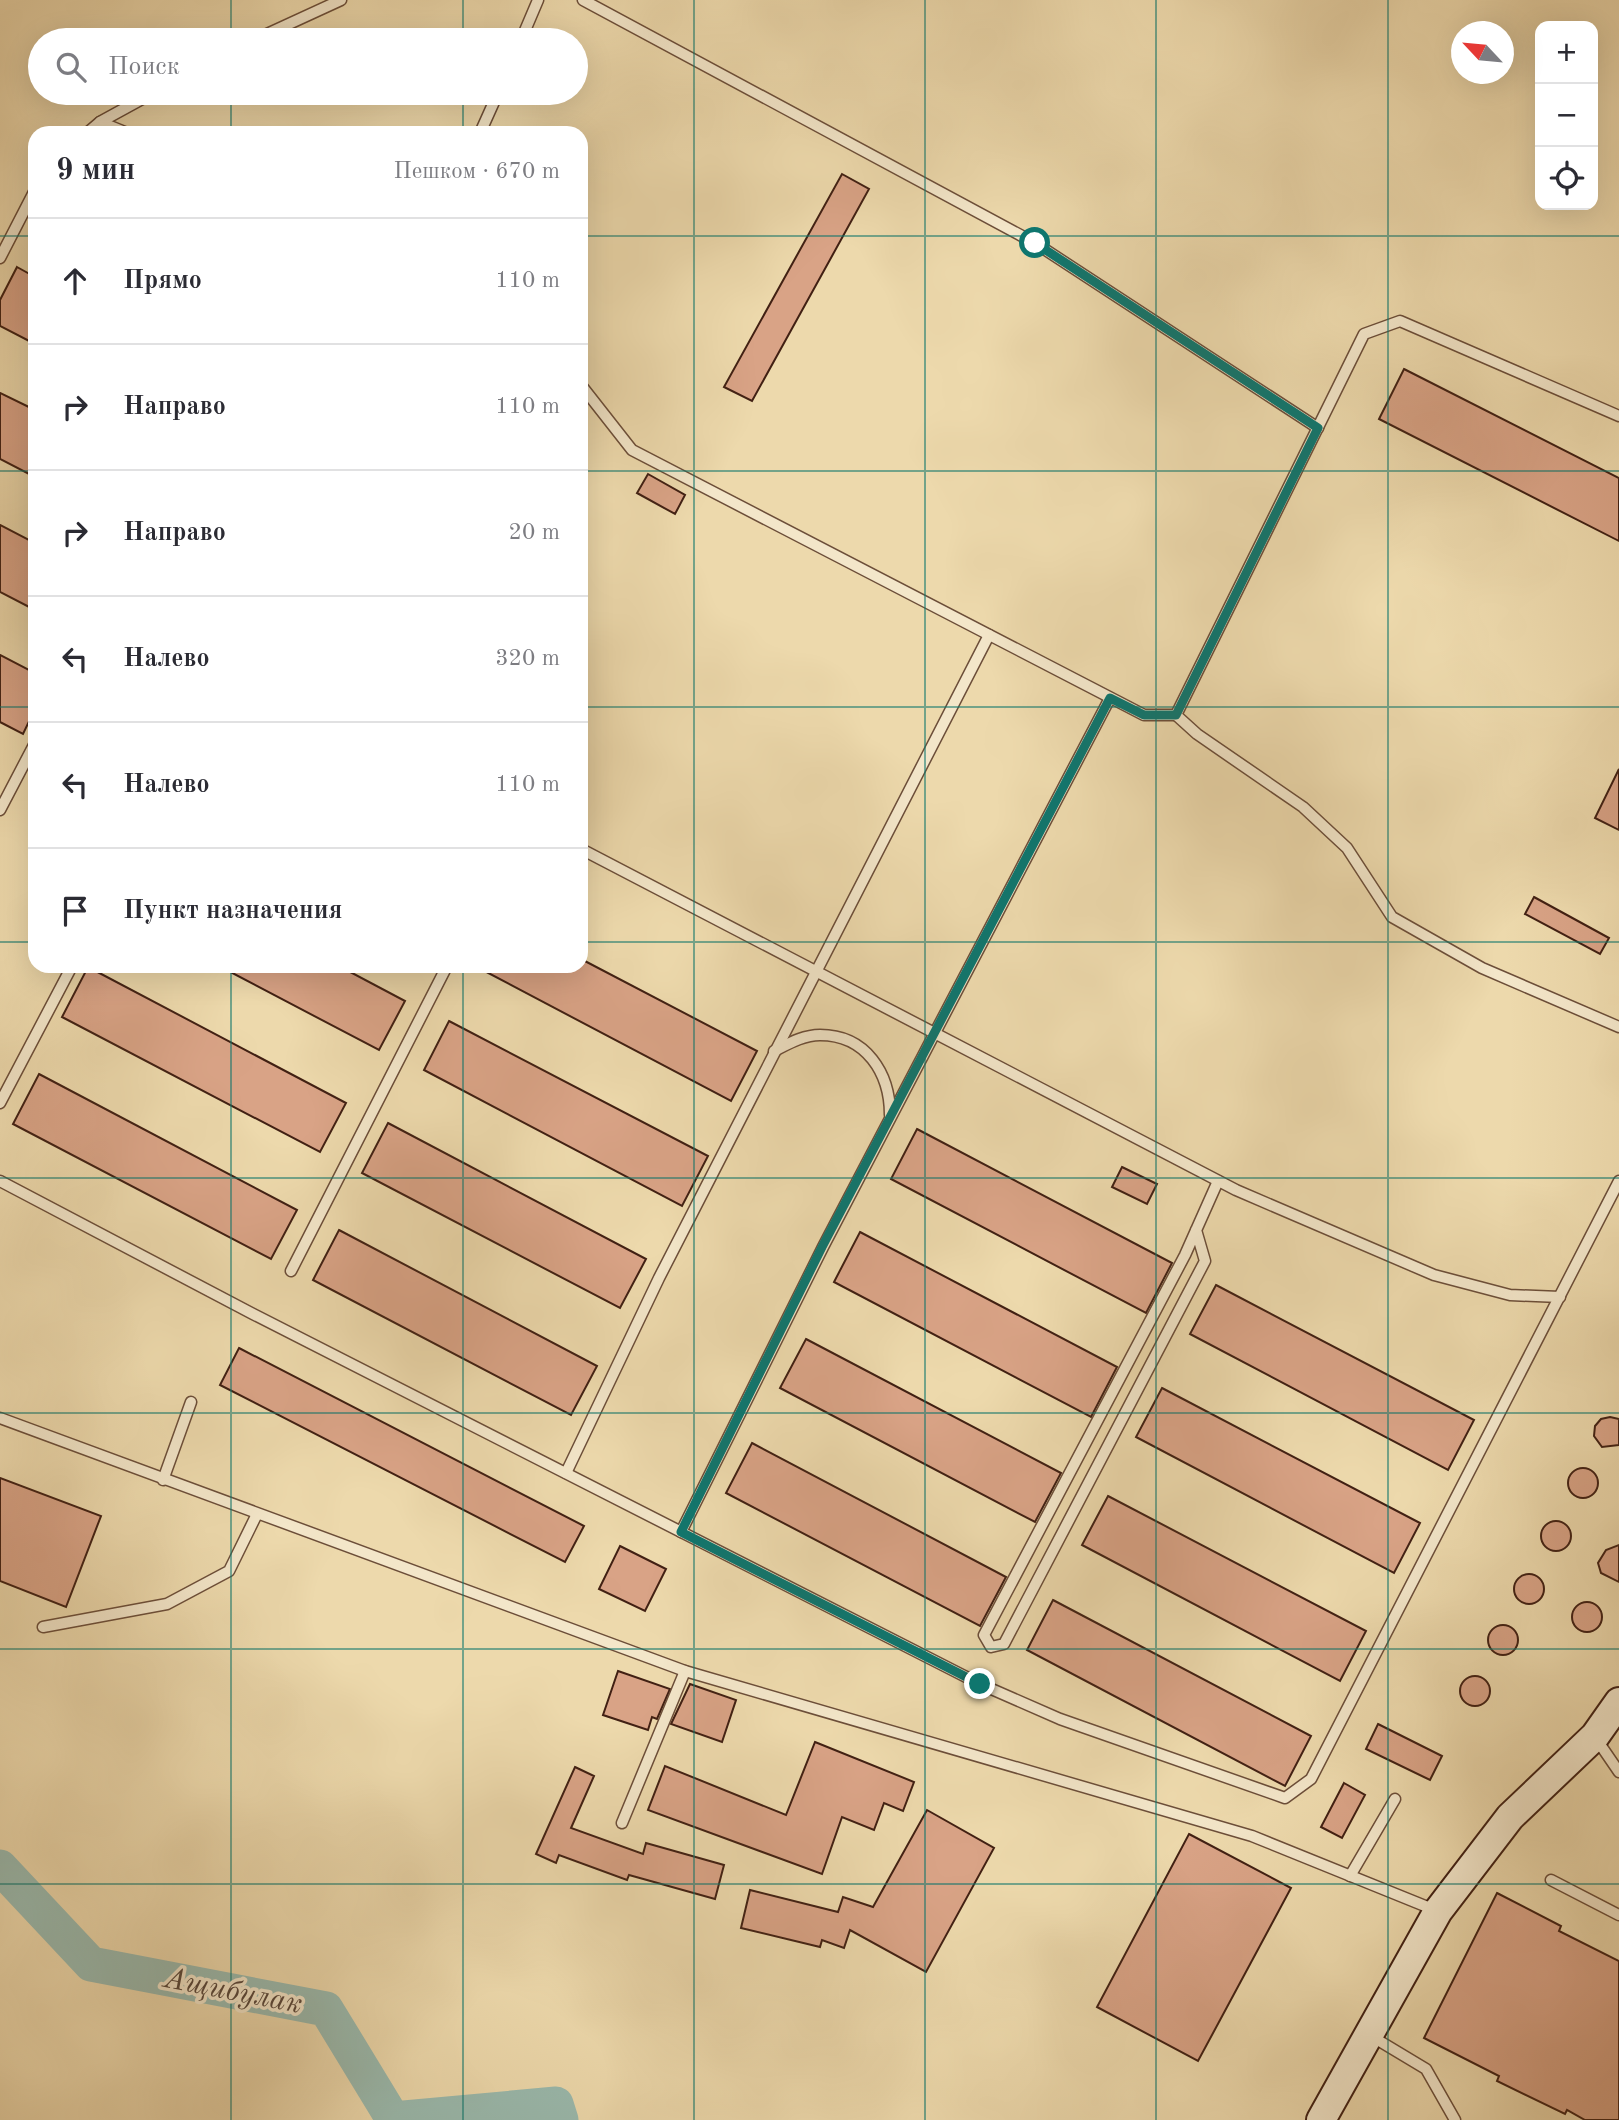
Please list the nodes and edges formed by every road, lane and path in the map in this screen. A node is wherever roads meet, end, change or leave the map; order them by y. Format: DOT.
graph roads {
  1 [pos="341,0"];
  2 [pos="538,0"];
  3 [pos="583,0"];
  4 [pos="280,28"];
  5 [pos="526,28"];
  6 [pos="131,105"];
  7 [pos="493,105"];
  8 [pos="100,122"];
  9 [pos="95,126"];
  10 [pos="110,126"];
  11 [pos="483,126"];
  12 [pos="28,204"];
  13 [pos="0,258"];
  14 [pos="588,394"];
  15 [pos="1619,416"];
  16 [pos="1318,428"];
  17 [pos="989,635"];
  18 [pos="1110,698"];
  19 [pos="1176,715"];
  20 [pos="28,756"];
  21 [pos="0,810"];
  22 [pos="588,853"];
  23 [pos="814,971"];
  24 [pos="68,973"];
  25 [pos="443,973"];
  26 [pos="1618,1023"];
  27 [pos="934,1034"];
  28 [pos="774,1051"];
  29 [pos="0,1103"];
  30 [pos="890,1119"];
  31 [pos="0,1181"];
  32 [pos="1218,1181"];
  33 [pos="1619,1181"];
  34 [pos="1196,1230"];
  35 [pos="291,1271"];
  36 [pos="1560,1297"];
  37 [pos="191,1402"];
  38 [pos="0,1418"];
  39 [pos="566,1473"];
  40 [pos="163,1480"];
  41 [pos="257,1514"];
  42 [pos="681,1532"];
  43 [pos="43,1628"];
  44 [pos="684,1671"];
  45 [pos="1619,1702"];
  46 [pos="1595,1736"];
  47 [pos="1619,1772"];
  48 [pos="1395,1800"];
  49 [pos="622,1823"];
  50 [pos="1350,1875"];
  51 [pos="1551,1880"];
  52 [pos="1438,1911"];
  53 [pos="1619,1915"];
  54 [pos="1367,2035"];
  55 [pos="1321,2120"];
  56 [pos="1455,2120"];
  1 -- 4 [label="lane"];
  2 -- 5 [label="lane"];
  3 -- 16 [label="lane"];
  6 -- 8 [label="lane"];
  7 -- 11 [label="lane"];
  8 -- 9 [label="lane"];
  8 -- 10 [label="lane"];
  12 -- 13 [label="lane"];
  14 -- 17 [label="lane"];
  15 -- 16 [label="lane"];
  16 -- 19 [label="lane"];
  17 -- 18 [label="lane"];
  17 -- 23 [label="lane"];
  18 -- 19 [label="lane"];
  18 -- 27 [label="lane"];
  19 -- 26 [label="lane"];
  20 -- 21 [label="lane"];
  22 -- 23 [label="lane"];
  23 -- 27 [label="lane"];
  23 -- 28 [label="lane"];
  24 -- 29 [label="lane"];
  25 -- 35 [label="lane"];
  27 -- 30 [label="lane"];
  27 -- 32 [label="lane"];
  28 -- 30 [label="lane"];
  28 -- 39 [label="lane"];
  30 -- 42 [label="lane"];
  31 -- 39 [label="lane"];
  32 -- 34 [label="lane"];
  32 -- 36 [label="lane"];
  33 -- 36 [label="lane"];
  34 -- 34 [label="lane"];
  36 -- 42 [label="lane"];
  37 -- 40 [label="lane"];
  38 -- 40 [label="lane"];
  39 -- 42 [label="lane"];
  40 -- 41 [label="lane"];
  41 -- 43 [label="lane"];
  41 -- 44 [label="lane"];
  44 -- 49 [label="lane"];
  44 -- 50 [label="lane"];
  45 -- 46 [label="main road"];
  46 -- 47 [label="lane"];
  46 -- 52 [label="main road"];
  48 -- 50 [label="lane"];
  50 -- 52 [label="lane"];
  51 -- 53 [label="lane"];
  52 -- 54 [label="main road"];
  54 -- 55 [label="main road"];
  54 -- 56 [label="lane"];
}
